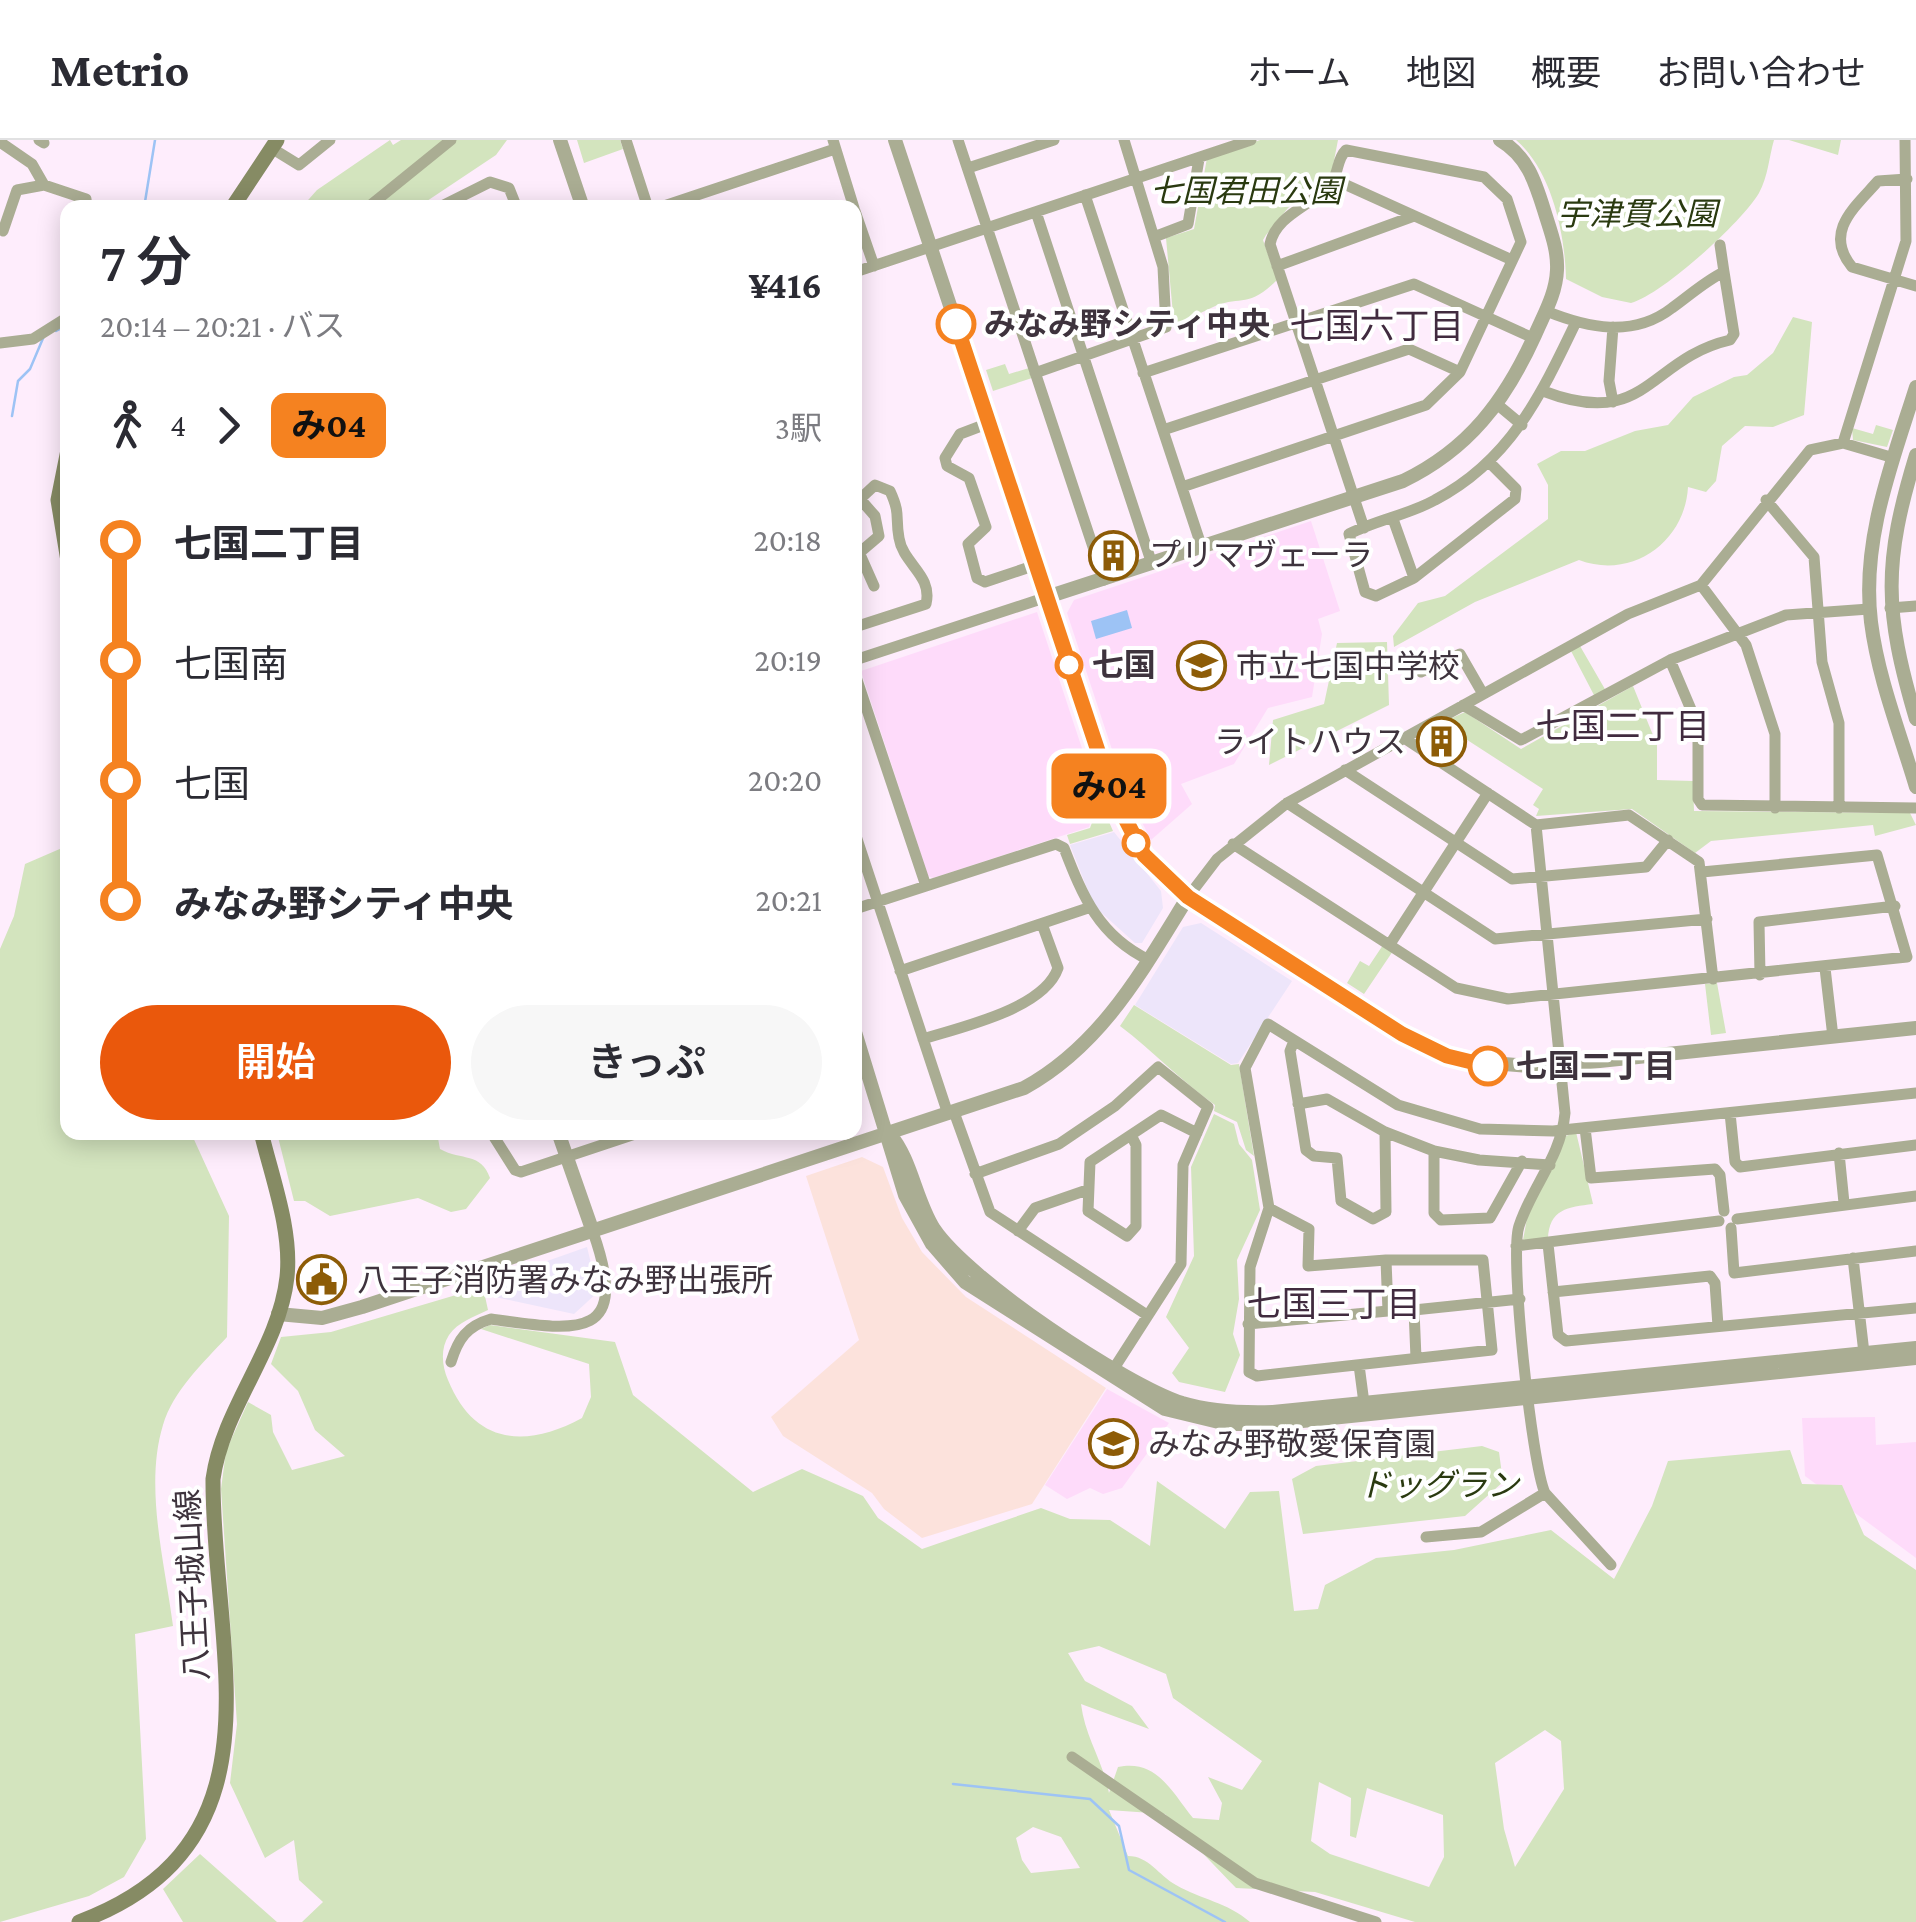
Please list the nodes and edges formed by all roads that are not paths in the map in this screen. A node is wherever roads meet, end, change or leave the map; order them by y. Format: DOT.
graph roads {
  1 [pos="330,140"];
  2 [pos="451,140"];
  3 [pos="560,140"];
  4 [pos="895,140"];
  5 [pos="958,140"];
  6 [pos="1054,140"];
  7 [pos="1124,140"];
  8 [pos="1251,140"];
  9 [pos="1500,140"];
  10 [pos="1905,140"];
  11 [pos="630,141"];
  12 [pos="4,142"];
  13 [pos="275,144"];
  14 [pos="834,144"];
  15 [pos="1199,159"];
  16 [pos="968,168"];
  17 [pos="1334,179"];
  18 [pos="1907,179"];
  19 [pos="1136,180"];
  20 [pos="44,185"];
  21 [pos="1086,196"];
  22 [pos="86,200"];
  23 [pos="237,200"];
  24 [pos="377,200"];
  25 [pos="454,200"];
  26 [pos="514,200"];
  27 [pos="580,200"];
  28 [pos="646,200"];
  29 [pos="680,200"];
  30 [pos="851,200"];
  31 [pos="1036,212"];
  32 [pos="1414,216"];
  33 [pos="988,227"];
  34 [pos="3,231"];
  35 [pos="862,232"];
  36 [pos="1154,236"];
  37 [pos="1720,245"];
  38 [pos="931,247"];
  39 [pos="1512,260"];
  40 [pos="874,266"];
  41 [pos="1278,266"];
  42 [pos="862,270"];
  43 [pos="1724,272"];
  44 [pos="1894,280"];
  45 [pos="1916,286"];
  46 [pos="1546,311"];
  47 [pos="1485,316"];
  48 [pos="60,321"];
  49 [pos="1576,322"];
  50 [pos="1296,323"];
  51 [pos="1613,328"];
  52 [pos="1534,338"];
  53 [pos="1133,340"];
  54 [pos="0,342"];
  55 [pos="1083,354"];
  56 [pos="1460,372"];
  57 [pos="1035,373"];
  58 [pos="1143,373"];
  59 [pos="1316,380"];
  60 [pos="1916,387"];
  61 [pos="1543,391"];
  62 [pos="1613,402"];
  63 [pos="1498,405"];
  64 [pos="989,423"];
  65 [pos="1522,425"];
  66 [pos="1163,430"];
  67 [pos="1334,437"];
  68 [pos="1844,442"];
  69 [pos="1894,458"];
  70 [pos="1915,461"];
  71 [pos="1489,462"];
  72 [pos="1182,487"];
  73 [pos="862,497"];
  74 [pos="1354,498"];
  75 [pos="1766,500"];
  76 [pos="862,501"];
  77 [pos="1393,519"];
  78 [pos="1364,528"];
  79 [pos="862,548"];
  80 [pos="1202,548"];
  81 [pos="862,561"];
  82 [pos="1036,564"];
  83 [pos="1152,564"];
  84 [pos="1414,578"];
  85 [pos="1104,580"];
  86 [pos="1701,584"];
  87 [pos="874,586"];
  88 [pos="1047,597"];
  89 [pos="1916,606"];
  90 [pos="1890,608"];
  91 [pos="1870,609"];
  92 [pos="1818,613"];
  93 [pos="862,625"];
  94 [pos="1741,632"];
  95 [pos="862,658"];
  96 [pos="1670,660"];
  97 [pos="1421,672"];
  98 [pos="1483,694"];
  99 [pos="862,695"];
  100 [pos="1463,705"];
  101 [pos="1916,719"];
  102 [pos="1404,738"];
  103 [pos="1345,770"];
  104 [pos="1916,787"];
  105 [pos="1488,793"];
  106 [pos="1286,803"];
  107 [pos="1775,808"];
  108 [pos="1839,808"];
  109 [pos="1916,808"];
  110 [pos="1536,825"];
  111 [pos="1668,840"];
  112 [pos="1456,843"];
  113 [pos="1233,844"];
  114 [pos="862,854"];
  115 [pos="1702,872"];
  116 [pos="1542,878"];
  117 [pos="926,886"];
  118 [pos="1423,895"];
  119 [pos="1188,897"];
  120 [pos="878,902"];
  121 [pos="1895,906"];
  122 [pos="862,907"];
  123 [pos="1088,908"];
  124 [pos="1706,919"];
  125 [pos="1042,924"];
  126 [pos="1548,935"];
  127 [pos="1390,944"];
  128 [pos="1149,960"];
  129 [pos="1825,968"];
  130 [pos="900,970"];
  131 [pos="1760,974"];
  132 [pos="1712,980"];
  133 [pos="1553,996"];
  134 [pos="1916,1028"];
  135 [pos="1832,1037"];
  136 [pos="923,1039"];
  137 [pos="1294,1040"];
  138 [pos="862,1053"];
  139 [pos="1561,1065"];
  140 [pos="1916,1093"];
  141 [pos="1298,1104"];
  142 [pos="951,1113"];
  143 [pos="1730,1113"];
  144 [pos="1564,1128"];
  145 [pos="1585,1128"];
  146 [pos="1386,1132"];
  147 [pos="889,1133"];
  148 [pos="1197,1134"];
  149 [pos="1131,1135"];
  150 [pos="263,1140"];
  151 [pos="496,1140"];
  152 [pos="561,1140"];
  153 [pos="609,1140"];
  154 [pos="1916,1146"];
  155 [pos="1434,1151"];
  156 [pos="1838,1153"];
  157 [pos="568,1157"];
  158 [pos="1522,1162"];
  159 [pos="1550,1166"];
  160 [pos="975,1174"];
  161 [pos="1087,1190"];
  162 [pos="1916,1196"];
  163 [pos="1844,1203"];
  164 [pos="1269,1208"];
  165 [pos="1728,1220"];
  166 [pos="1018,1231"];
  167 [pos="593,1232"];
  168 [pos="1548,1244"];
  169 [pos="1516,1246"];
  170 [pos="1916,1252"];
  171 [pos="1853,1258"];
  172 [pos="1386,1260"];
  173 [pos="1553,1292"];
  174 [pos="1520,1299"];
  175 [pos="1490,1302"];
  176 [pos="1916,1308"];
  177 [pos="278,1314"];
  178 [pos="1858,1314"];
  179 [pos="1147,1315"];
  180 [pos="1248,1324"];
  181 [pos="1718,1326"];
  182 [pos="1916,1348"];
  183 [pos="1864,1352"];
  184 [pos="1416,1358"];
  185 [pos="1916,1358"];
  186 [pos="451,1362"];
  187 [pos="1359,1365"];
  188 [pos="1112,1372"];
  189 [pos="1529,1391"];
  190 [pos="1364,1403"];
  191 [pos="1545,1493"];
  192 [pos="1426,1537"];
  193 [pos="1611,1564"];
  194 [pos="1072,1758"];
  195 [pos="79,1922"];
  196 [pos="1376,1922"];
  1 -- 13 [label="street"];
  2 -- 24 [label="street"];
  3 -- 27 [label="street"];
  4 -- 38 [label="street"];
  5 -- 16 [label="street"];
  6 -- 16 [label="street"];
  7 -- 19 [label="street"];
  8 -- 15 [label="street"];
  9 -- 46 [label="street"];
  10 -- 18 [label="street"];
  11 -- 28 [label="street"];
  12 -- 20 [label="street"];
  13 -- 23 [label="main road"];
  14 -- 29 [label="street"];
  14 -- 30 [label="street"];
  15 -- 19 [label="street"];
  15 -- 36 [label="street"];
  16 -- 33 [label="street"];
  17 -- 32 [label="street"];
  17 -- 39 [label="street"];
  17 -- 41 [label="street"];
  18 -- 44 [label="street"];
  18 -- 44 [label="street"];
  19 -- 21 [label="street"];
  19 -- 36 [label="street"];
  20 -- 22 [label="street"];
  20 -- 34 [label="street"];
  21 -- 31 [label="street"];
  21 -- 53 [label="street"];
  25 -- 26 [label="street"];
  31 -- 33 [label="street"];
  31 -- 55 [label="street"];
  32 -- 39 [label="street"];
  32 -- 41 [label="street"];
  33 -- 38 [label="street"];
  33 -- 57 [label="street"];
  35 -- 40 [label="street"];
  36 -- 53 [label="street"];
  37 -- 43 [label="street"];
  38 -- 40 [label="street"];
  38 -- 64 [label="street"];
  39 -- 47 [label="street"];
  40 -- 42 [label="street"];
  41 -- 50 [label="street"];
  43 -- 51 [label="street"];
  43 -- 62 [label="street"];
  44 -- 45 [label="street"];
  44 -- 68 [label="street"];
  46 -- 49 [label="street"];
  46 -- 52 [label="street"];
  47 -- 50 [label="street"];
  47 -- 52 [label="street"];
  47 -- 56 [label="street"];
  48 -- 54 [label="street"];
  49 -- 51 [label="street"];
  49 -- 61 [label="street"];
  50 -- 58 [label="street"];
  50 -- 59 [label="street"];
  51 -- 62 [label="street"];
  52 -- 63 [label="street"];
  53 -- 55 [label="street"];
  53 -- 58 [label="street"];
  55 -- 57 [label="street"];
  55 -- 83 [label="street"];
  56 -- 59 [label="street"];
  56 -- 67 [label="street"];
  57 -- 85 [label="street"];
  58 -- 66 [label="street"];
  59 -- 66 [label="street"];
  59 -- 67 [label="street"];
  60 -- 69 [label="street"];
  61 -- 62 [label="street"];
  61 -- 65 [label="street"];
  63 -- 65 [label="street"];
  63 -- 74 [label="street"];
  64 -- 82 [label="street"];
  64 -- 82 [label="street"];
  65 -- 71 [label="street"];
  66 -- 72 [label="street"];
  67 -- 72 [label="street"];
  67 -- 74 [label="street"];
  68 -- 69 [label="street"];
  68 -- 75 [label="street"];
  69 -- 70 [label="street"];
  69 -- 91 [label="street"];
  70 -- 90 [label="street"];
  71 -- 77 [label="street"];
  71 -- 84 [label="street"];
  72 -- 80 [label="street"];
  73 -- 93 [label="street"];
  74 -- 78 [label="street"];
  74 -- 80 [label="street"];
  75 -- 86 [label="street"];
  75 -- 92 [label="street"];
  76 -- 79 [label="street"];
  77 -- 78 [label="street"];
  77 -- 84 [label="street"];
  78 -- 84 [label="street"];
  80 -- 83 [label="street"];
  81 -- 87 [label="street"];
  82 -- 88 [label="street"];
  83 -- 85 [label="street"];
  85 -- 88 [label="street"];
  86 -- 94 [label="street"];
  86 -- 98 [label="street"];
  88 -- 95 [label="street"];
  88 -- 119 [label="street"];
  89 -- 90 [label="street"];
  90 -- 101 [label="street"];
  91 -- 92 [label="street"];
  91 -- 104 [label="street"];
  92 -- 94 [label="street"];
  92 -- 108 [label="street"];
  94 -- 96 [label="street"];
  94 -- 107 [label="street"];
  96 -- 100 [label="street"];
  96 -- 107 [label="street"];
  97 -- 98 [label="street"];
  98 -- 100 [label="street"];
  99 -- 117 [label="street"];
  100 -- 102 [label="street"];
  102 -- 103 [label="street"];
  102 -- 105 [label="street"];
  103 -- 106 [label="street"];
  103 -- 112 [label="street"];
  105 -- 110 [label="street"];
  105 -- 112 [label="street"];
  106 -- 113 [label="street"];
  106 -- 118 [label="street"];
  107 -- 108 [label="street"];
  108 -- 109 [label="street"];
  110 -- 111 [label="street"];
  110 -- 116 [label="street"];
  111 -- 115 [label="street"];
  111 -- 116 [label="street"];
  112 -- 116 [label="street"];
  112 -- 118 [label="street"];
  113 -- 119 [label="street"];
  113 -- 127 [label="street"];
  114 -- 120 [label="street"];
  115 -- 121 [label="street"];
  115 -- 124 [label="street"];
  116 -- 126 [label="street"];
  117 -- 120 [label="street"];
  117 -- 123 [label="street"];
  118 -- 126 [label="street"];
  118 -- 127 [label="street"];
  119 -- 128 [label="street"];
  119 -- 139 [label="street"];
  120 -- 122 [label="street"];
  120 -- 130 [label="street"];
  121 -- 129 [label="street"];
  121 -- 131 [label="street"];
  123 -- 125 [label="street"];
  123 -- 128 [label="street"];
  124 -- 126 [label="street"];
  124 -- 132 [label="street"];
  125 -- 130 [label="street"];
  125 -- 136 [label="street"];
  126 -- 133 [label="street"];
  127 -- 133 [label="street"];
  128 -- 142 [label="street"];
  129 -- 131 [label="street"];
  129 -- 135 [label="street"];
  130 -- 136 [label="street"];
  131 -- 132 [label="street"];
  132 -- 133 [label="street"];
  133 -- 139 [label="street"];
  134 -- 135 [label="street"];
  135 -- 139 [label="street"];
  136 -- 142 [label="street"];
  137 -- 141 [label="street"];
  137 -- 144 [label="street"];
  137 -- 164 [label="street"];
  138 -- 147 [label="street"];
  139 -- 144 [label="street"];
  140 -- 143 [label="street"];
  141 -- 146 [label="street"];
  141 -- 146 [label="street"];
  142 -- 147 [label="street"];
  142 -- 160 [label="street"];
  143 -- 145 [label="street"];
  143 -- 156 [label="street"];
  144 -- 145 [label="street"];
  144 -- 159 [label="street"];
  145 -- 165 [label="street"];
  146 -- 155 [label="street"];
  147 -- 167 [label="street"];
  147 -- 188 [label="street"];
  148 -- 149 [label="street"];
  148 -- 160 [label="street"];
  148 -- 179 [label="street"];
  149 -- 161 [label="street"];
  149 -- 161 [label="street"];
  150 -- 177 [label="main road, 八王子城山線"];
  151 -- 157 [label="street"];
  152 -- 157 [label="street"];
  153 -- 157 [label="street"];
  154 -- 156 [label="street"];
  155 -- 158 [label="street"];
  155 -- 158 [label="street"];
  156 -- 163 [label="street"];
  157 -- 167 [label="street"];
  158 -- 159 [label="street"];
  159 -- 169 [label="street"];
  160 -- 166 [label="street"];
  161 -- 166 [label="street"];
  162 -- 163 [label="street"];
  163 -- 165 [label="street"];
  164 -- 172 [label="street"];
  164 -- 180 [label="street"];
  165 -- 168 [label="street"];
  165 -- 171 [label="street"];
  166 -- 179 [label="street"];
  167 -- 177 [label="street"];
  167 -- 186 [label="street"];
  168 -- 169 [label="street"];
  168 -- 173 [label="street"];
  169 -- 174 [label="street"];
  170 -- 171 [label="street"];
  171 -- 178 [label="street"];
  172 -- 175 [label="street"];
  172 -- 180 [label="street"];
  173 -- 181 [label="street"];
  173 -- 181 [label="street"];
  174 -- 175 [label="street"];
  174 -- 189 [label="street"];
  175 -- 184 [label="street"];
  175 -- 184 [label="street"];
  176 -- 178 [label="street"];
  177 -- 195 [label="main road, 八王子城山線"];
  178 -- 181 [label="street"];
  178 -- 183 [label="street"];
  179 -- 188 [label="street"];
  180 -- 187 [label="street"];
  182 -- 183 [label="street"];
  183 -- 189 [label="street"];
  184 -- 187 [label="street"];
  185 -- 189 [label="street"];
  187 -- 190 [label="street"];
  188 -- 189 [label="street"];
  188 -- 190 [label="street"];
  189 -- 190 [label="street"];
  189 -- 191 [label="street"];
  191 -- 192 [label="street"];
  191 -- 193 [label="street"];
  194 -- 196 [label="street"];
}
